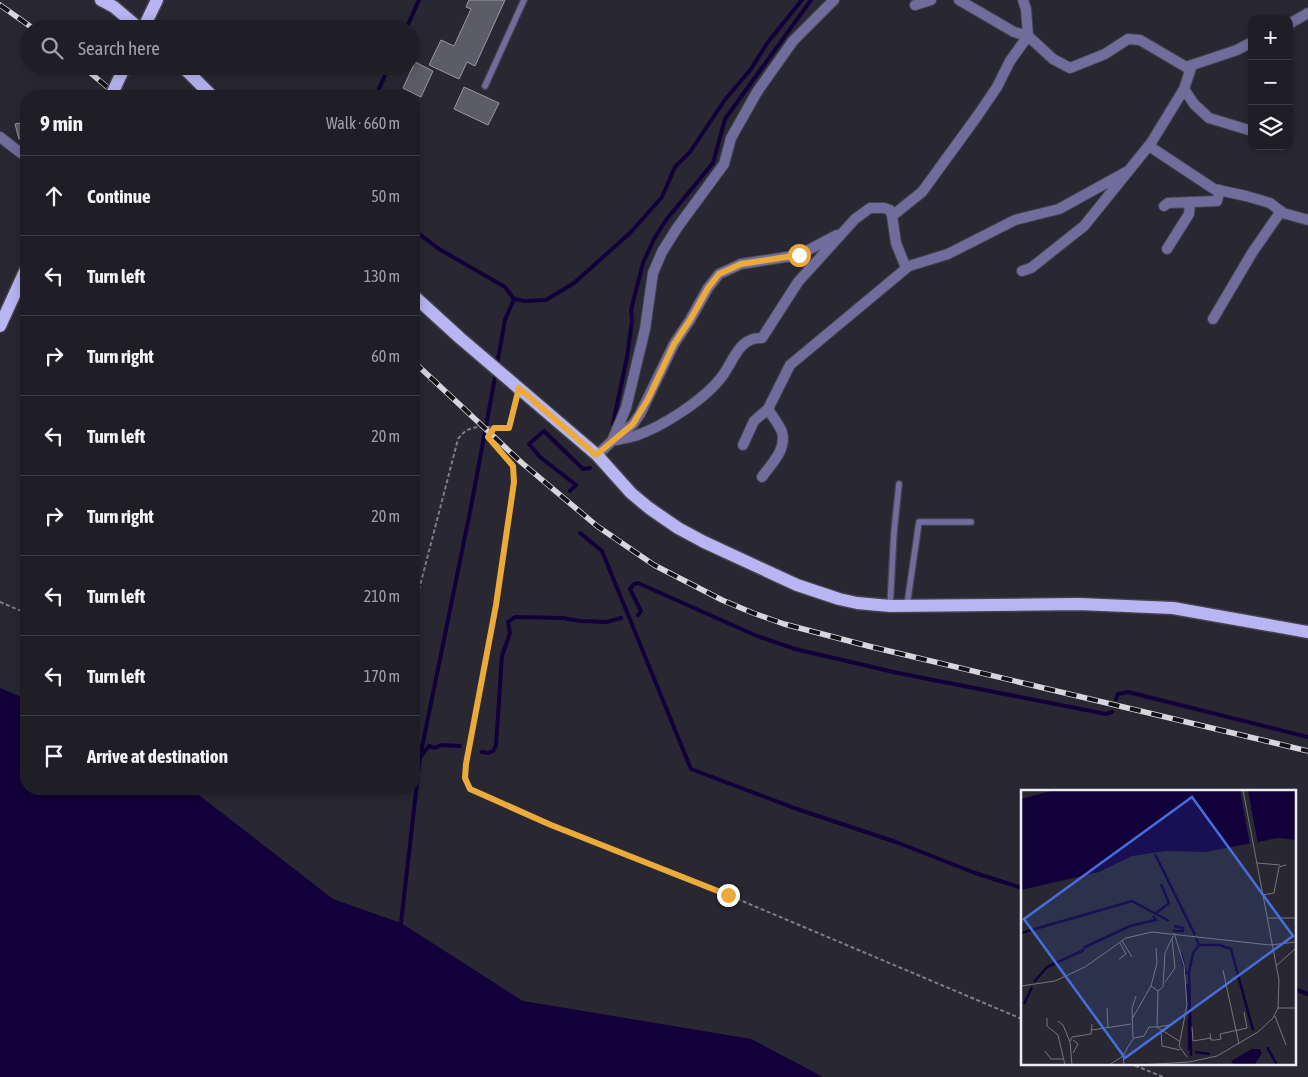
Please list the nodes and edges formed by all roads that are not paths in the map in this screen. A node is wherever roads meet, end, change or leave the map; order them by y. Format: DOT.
graph roads {
  1 [pos="101,0"];
  2 [pos="158,0"];
  3 [pos="524,0"];
  4 [pos="834,0"];
  5 [pos="931,0"];
  6 [pos="959,0"];
  7 [pos="1023,0"];
  8 [pos="915,5"];
  9 [pos="1308,14"];
  10 [pos="131,20"];
  11 [pos="147,20"];
  12 [pos="1293,22"];
  13 [pos="1028,36"];
  14 [pos="1248,44"];
  15 [pos="1192,65"];
  16 [pos="120,75"];
  17 [pos="191,75"];
  18 [pos="485,86"];
  19 [pos="1184,89"];
  20 [pos="113,90"];
  21 [pos="206,90"];
  22 [pos="1248,129"];
  23 [pos="0,137"];
  24 [pos="1150,146"];
  25 [pos="20,152"];
  26 [pos="1128,172"];
  27 [pos="1220,190"];
  28 [pos="1190,202"];
  29 [pos="1164,206"];
  30 [pos="1281,211"];
  31 [pos="892,216"];
  32 [pos="1308,220"];
  33 [pos="843,232"];
  34 [pos="1167,249"];
  35 [pos="906,268"];
  36 [pos="1022,271"];
  37 [pos="20,281"];
  38 [pos="420,301"];
  39 [pos="1213,318"];
  40 [pos="1,321"];
  41 [pos="768,409"];
  42 [pos="612,441"];
  43 [pos="744,445"];
  44 [pos="596,455"];
  45 [pos="762,477"];
  46 [pos="898,484"];
  47 [pos="971,522"];
  48 [pos="907,605"];
  49 [pos="890,606"];
  50 [pos="1308,632"];
  1 -- 10 [label="main road"];
  2 -- 11 [label="main road"];
  3 -- 18 [label="lane"];
  4 -- 42 [label="street"];
  5 -- 8 [label="street"];
  6 -- 13 [label="street"];
  7 -- 13 [label="street"];
  9 -- 12 [label="street"];
  13 -- 15 [label="street"];
  13 -- 31 [label="street"];
  14 -- 15 [label="street"];
  15 -- 19 [label="street"];
  16 -- 20 [label="main road, bridge"];
  17 -- 21 [label="main road"];
  19 -- 22 [label="street"];
  19 -- 24 [label="street"];
  23 -- 25 [label="street"];
  24 -- 26 [label="street"];
  24 -- 27 [label="street"];
  26 -- 35 [label="street"];
  26 -- 36 [label="street"];
  27 -- 28 [label="street"];
  27 -- 30 [label="street"];
  28 -- 29 [label="street"];
  28 -- 34 [label="street"];
  30 -- 32 [label="street"];
  30 -- 39 [label="street"];
  31 -- 33 [label="street"];
  31 -- 35 [label="street"];
  33 -- 42 [label="street"];
  33 -- 42 [label="street"];
  35 -- 41 [label="street"];
  37 -- 40 [label="main road"];
  38 -- 44 [label="main road"];
  41 -- 43 [label="street"];
  41 -- 45 [label="street"];
  42 -- 44 [label="street"];
  44 -- 49 [label="main road"];
  46 -- 49 [label="lane"];
  47 -- 48 [label="lane"];
  48 -- 49 [label="main road"];
  48 -- 50 [label="main road"];
}
